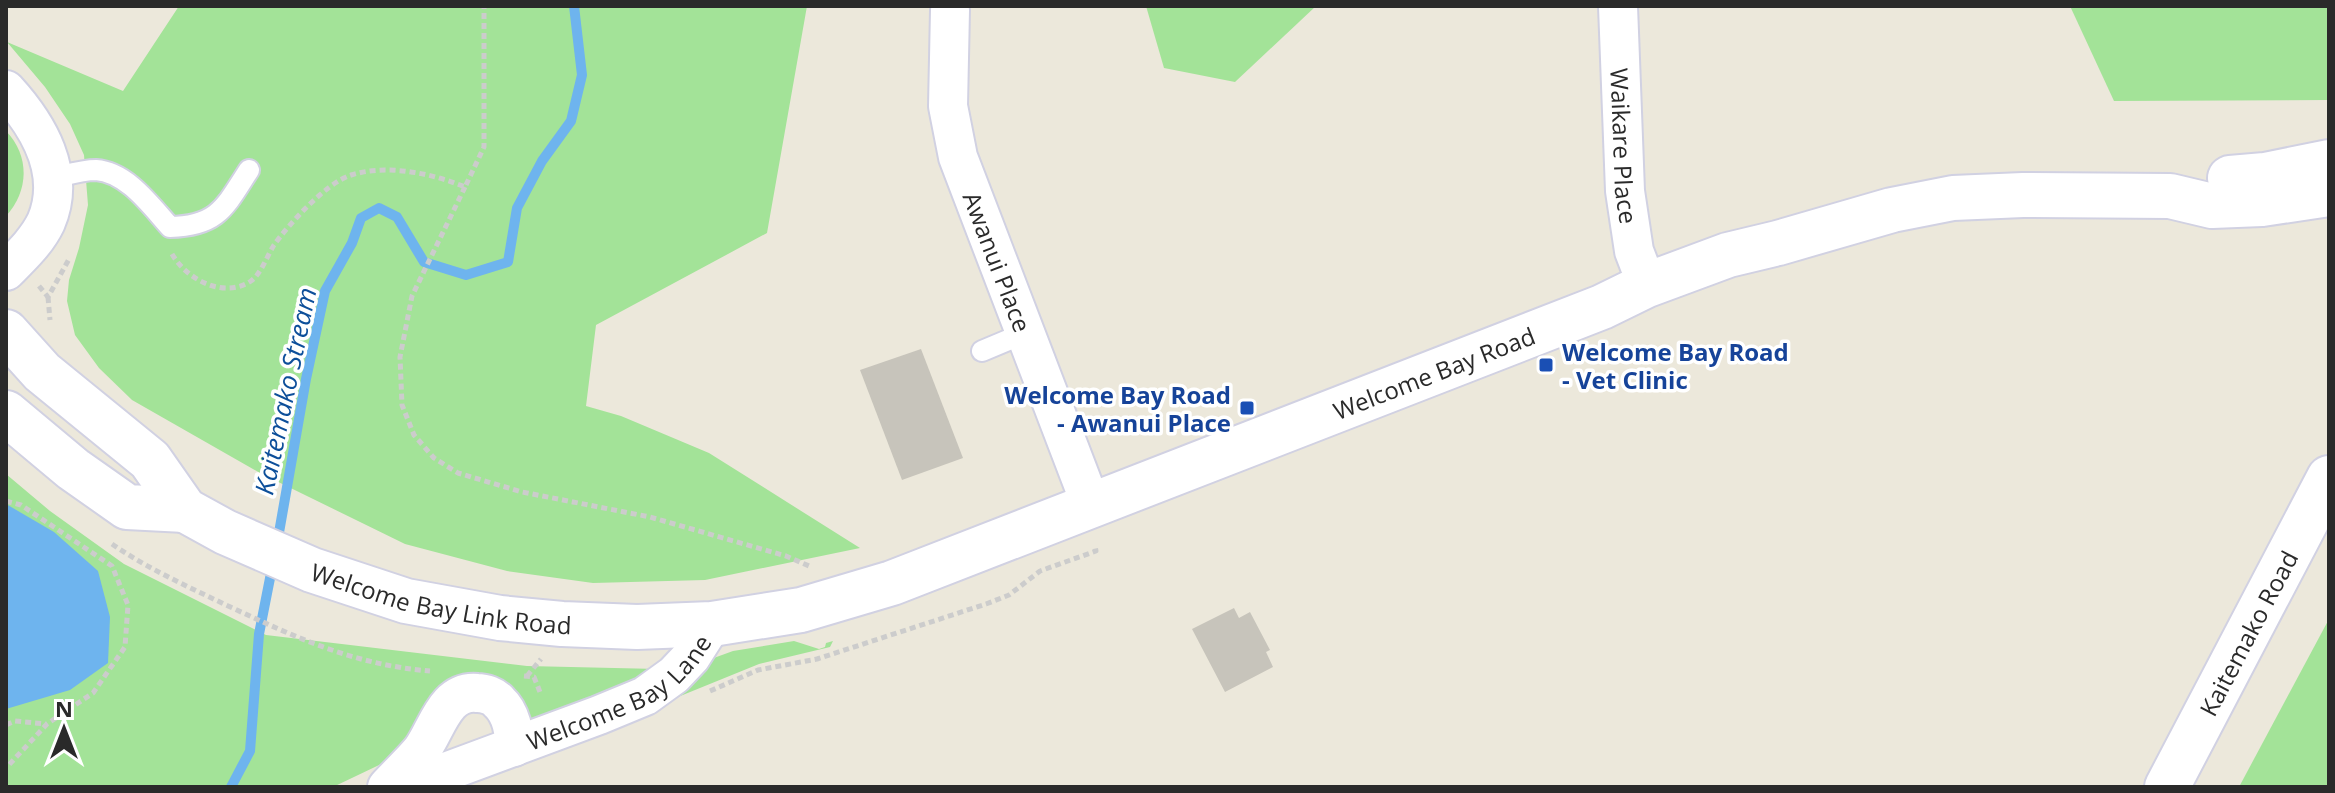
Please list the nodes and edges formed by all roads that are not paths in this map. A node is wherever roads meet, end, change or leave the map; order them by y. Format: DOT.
graph roads {
  1 [pos="1618,6"];
  2 [pos="950,10"];
  3 [pos="6,90"];
  4 [pos="2329,162"];
  5 [pos="249,170"];
  6 [pos="52,178"];
  7 [pos="2329,194"];
  8 [pos="2170,196"];
  9 [pos="6,271"];
  10 [pos="1647,285"];
  11 [pos="6,332"];
  12 [pos="1025,333"];
  13 [pos="982,351"];
  14 [pos="6,413"];
  15 [pos="2329,478"];
  16 [pos="1091,505"];
  17 [pos="185,510"];
  18 [pos="712,624"];
  19 [pos="514,747"];
  20 [pos="387,787"];
  21 [pos="405,787"];
  22 [pos="2167,787"];
  1 -- 10 [label="street, Waikare Place"];
  2 -- 12 [label="street, Awanui Place"];
  3 -- 6 [label="street"];
  4 -- 8 [label="main road, Welcome Bay Road"];
  5 -- 6 [label="lane"];
  6 -- 9 [label="street"];
  7 -- 8 [label="main road, Welcome Bay Road"];
  8 -- 10 [label="main road, Welcome Bay Road"];
  10 -- 16 [label="main road, Welcome Bay Road"];
  11 -- 17 [label="main road, Welcome Bay Link Road"];
  12 -- 13 [label="lane"];
  12 -- 16 [label="street, Awanui Place"];
  14 -- 17 [label="main road, Welcome Bay Link Road"];
  15 -- 22 [label="main road, Kaitemako Road"];
  16 -- 18 [label="main road, Welcome Bay Road"];
  17 -- 18 [label="main road, Welcome Bay Link Road"];
  18 -- 19 [label="street, Welcome Bay Lane"];
  19 -- 20 [label="street, Welcome Bay Lane"];
  19 -- 21 [label="street, Welcome Bay Lane"];
}
